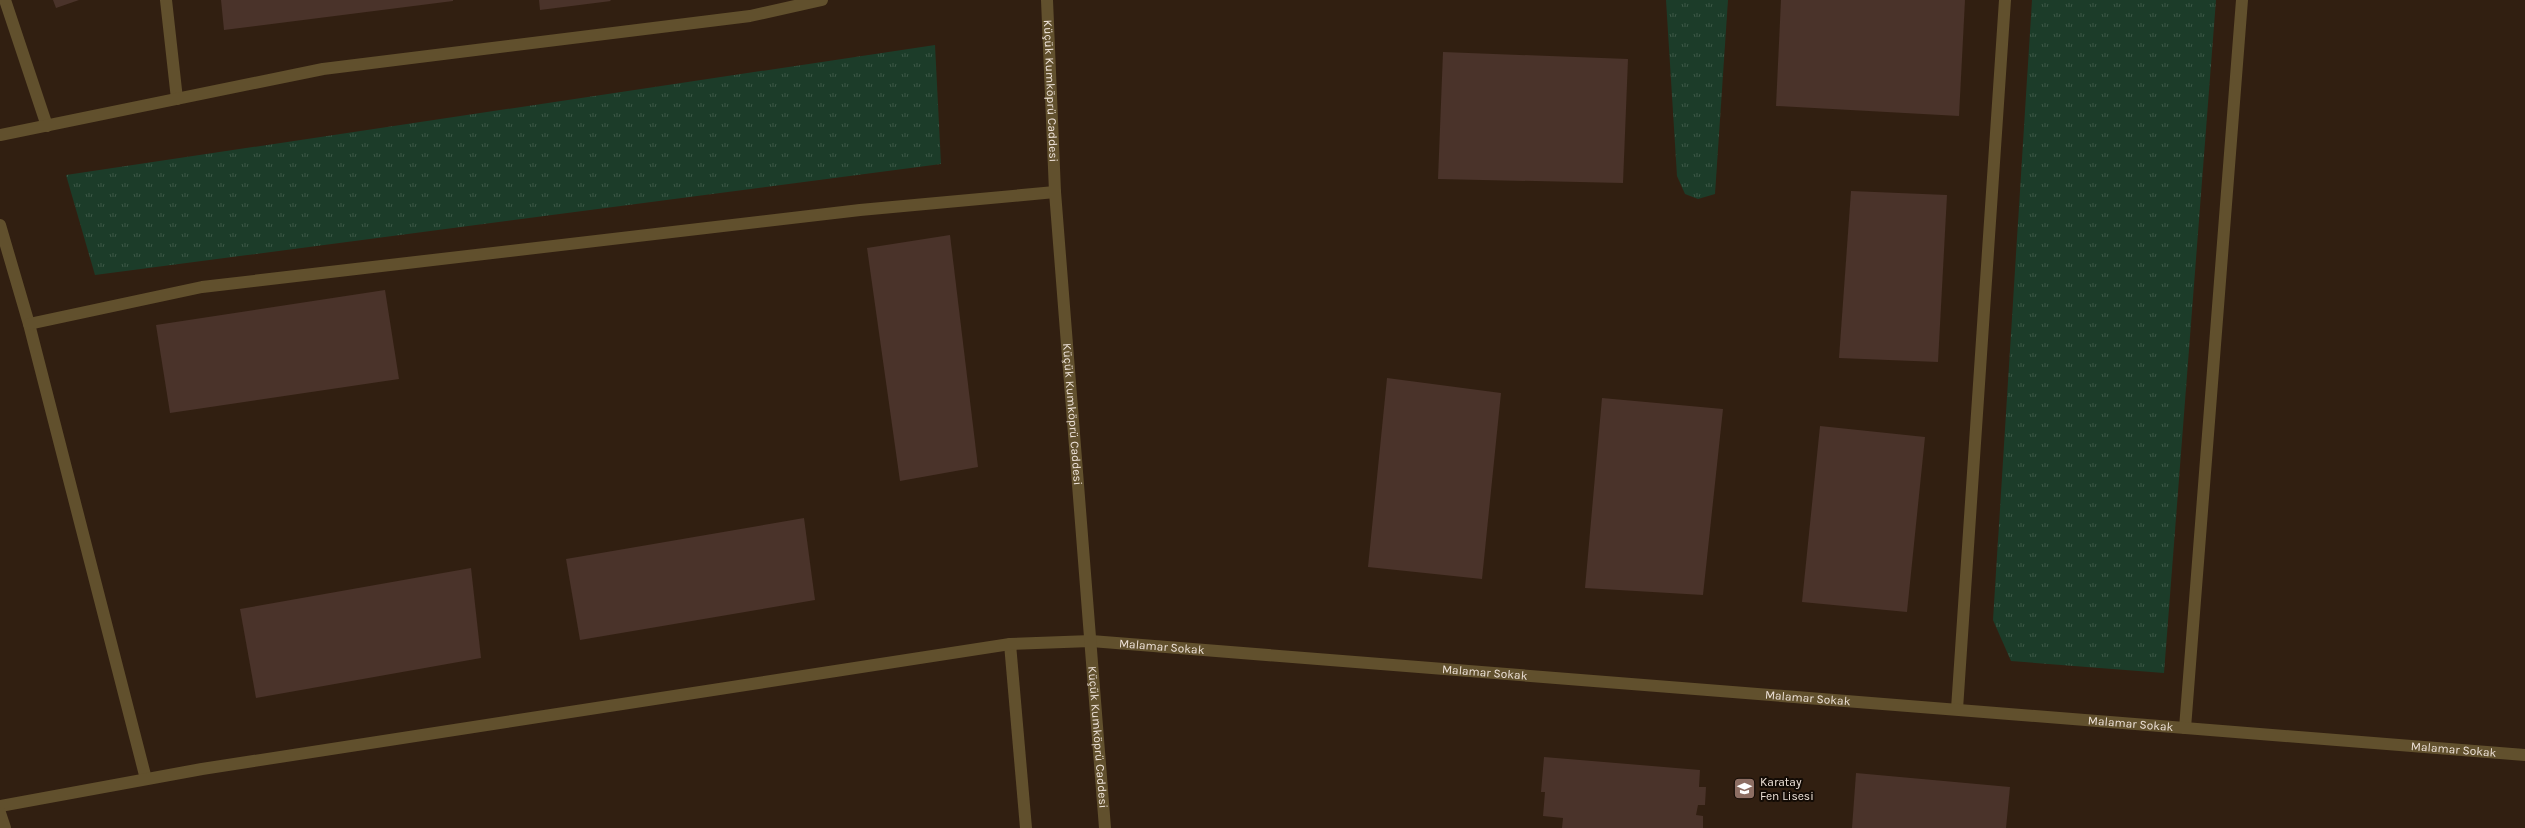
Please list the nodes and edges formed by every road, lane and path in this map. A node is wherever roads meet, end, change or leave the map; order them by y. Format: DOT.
graph roads {
  1 [pos="5,0"];
  2 [pos="166,0"];
  3 [pos="822,0"];
  4 [pos="1047,0"];
  5 [pos="2005,0"];
  6 [pos="2242,0"];
  7 [pos="177,99"];
  8 [pos="47,126"];
  9 [pos="0,135"];
  10 [pos="1055,192"];
  11 [pos="0,225"];
  12 [pos="29,324"];
  13 [pos="1091,640"];
  14 [pos="1010,644"];
  15 [pos="1957,709"];
  16 [pos="2185,728"];
  17 [pos="2525,755"];
  18 [pos="146,780"];
  19 [pos="0,806"];
  20 [pos="0,813"];
  21 [pos="5,828"];
  22 [pos="1026,828"];
  23 [pos="1105,828"];
  1 -- 8 [label="street"];
  2 -- 7 [label="street"];
  3 -- 7 [label="street"];
  4 -- 10 [label="street, Küçük Kumköprü Caddesi"];
  5 -- 15 [label="street"];
  6 -- 16 [label="street"];
  7 -- 8 [label="street"];
  8 -- 9 [label="street"];
  10 -- 12 [label="street"];
  10 -- 13 [label="street, Küçük Kumköprü Caddesi"];
  11 -- 12 [label="street"];
  12 -- 18 [label="street"];
  13 -- 14 [label="street, Malamar Sokak"];
  13 -- 15 [label="street, Malamar Sokak"];
  13 -- 23 [label="street, Küçük Kumköprü Caddesi"];
  14 -- 18 [label="street, Malamar Sokak"];
  14 -- 22 [label="street"];
  15 -- 16 [label="street, Malamar Sokak"];
  16 -- 17 [label="street, Malamar Sokak"];
  18 -- 19 [label="street, Malamar Sokak"];
  20 -- 21 [label="street"];
}
